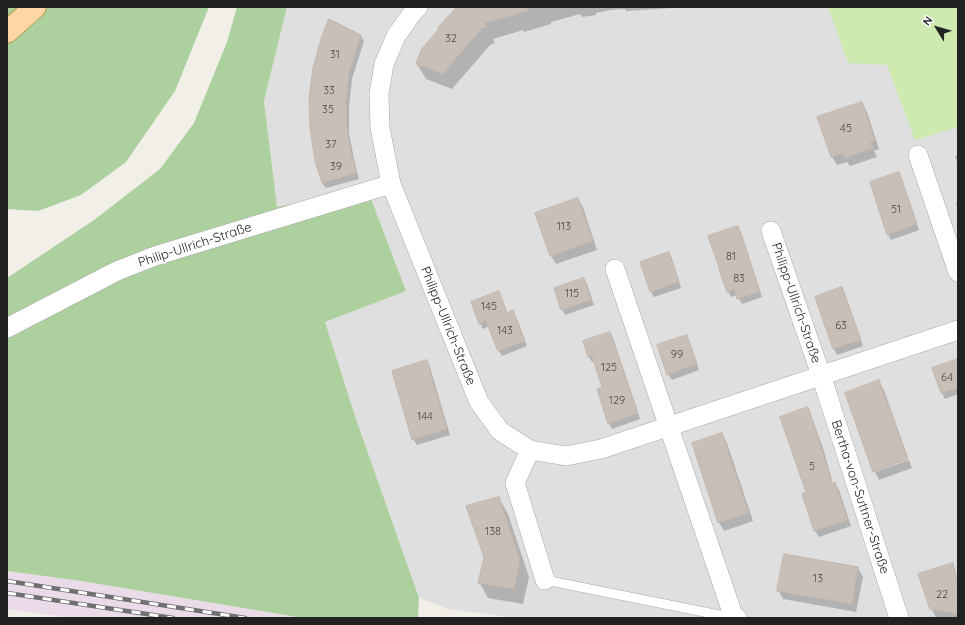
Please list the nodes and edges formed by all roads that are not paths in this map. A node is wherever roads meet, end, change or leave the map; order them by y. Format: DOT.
graph roads {
  1 [pos="35,7"];
  2 [pos="418,7"];
  3 [pos="7,32"];
  4 [pos="918,155"];
  5 [pos="391,184"];
  6 [pos="771,231"];
  7 [pos="615,269"];
  8 [pos="958,272"];
  9 [pos="7,328"];
  10 [pos="958,330"];
  11 [pos="821,375"];
  12 [pos="669,426"];
  13 [pos="530,450"];
  14 [pos="545,580"];
  15 [pos="736,618"];
  16 [pos="899,618"];
  1 -- 3 [label="main road"];
  2 -- 5 [label="street, Philipp-Ullrich-Straße"];
  4 -- 8 [label="street"];
  5 -- 9 [label="street, Philip-Ullrich-Straße"];
  5 -- 13 [label="street, Philipp-Ullrich-Straße"];
  6 -- 11 [label="street, Philipp-Ullrich-Straße"];
  7 -- 12 [label="street"];
  10 -- 11 [label="street, Philipp-Ullrich-Straße"];
  11 -- 12 [label="street, Philipp-Ullrich-Straße"];
  11 -- 16 [label="street, Bertha-von-Suttner-Straße"];
  12 -- 13 [label="street, Philipp-Ullrich-Straße"];
  12 -- 15 [label="street"];
  13 -- 14 [label="street"];
  14 -- 15 [label="lane"];
}
